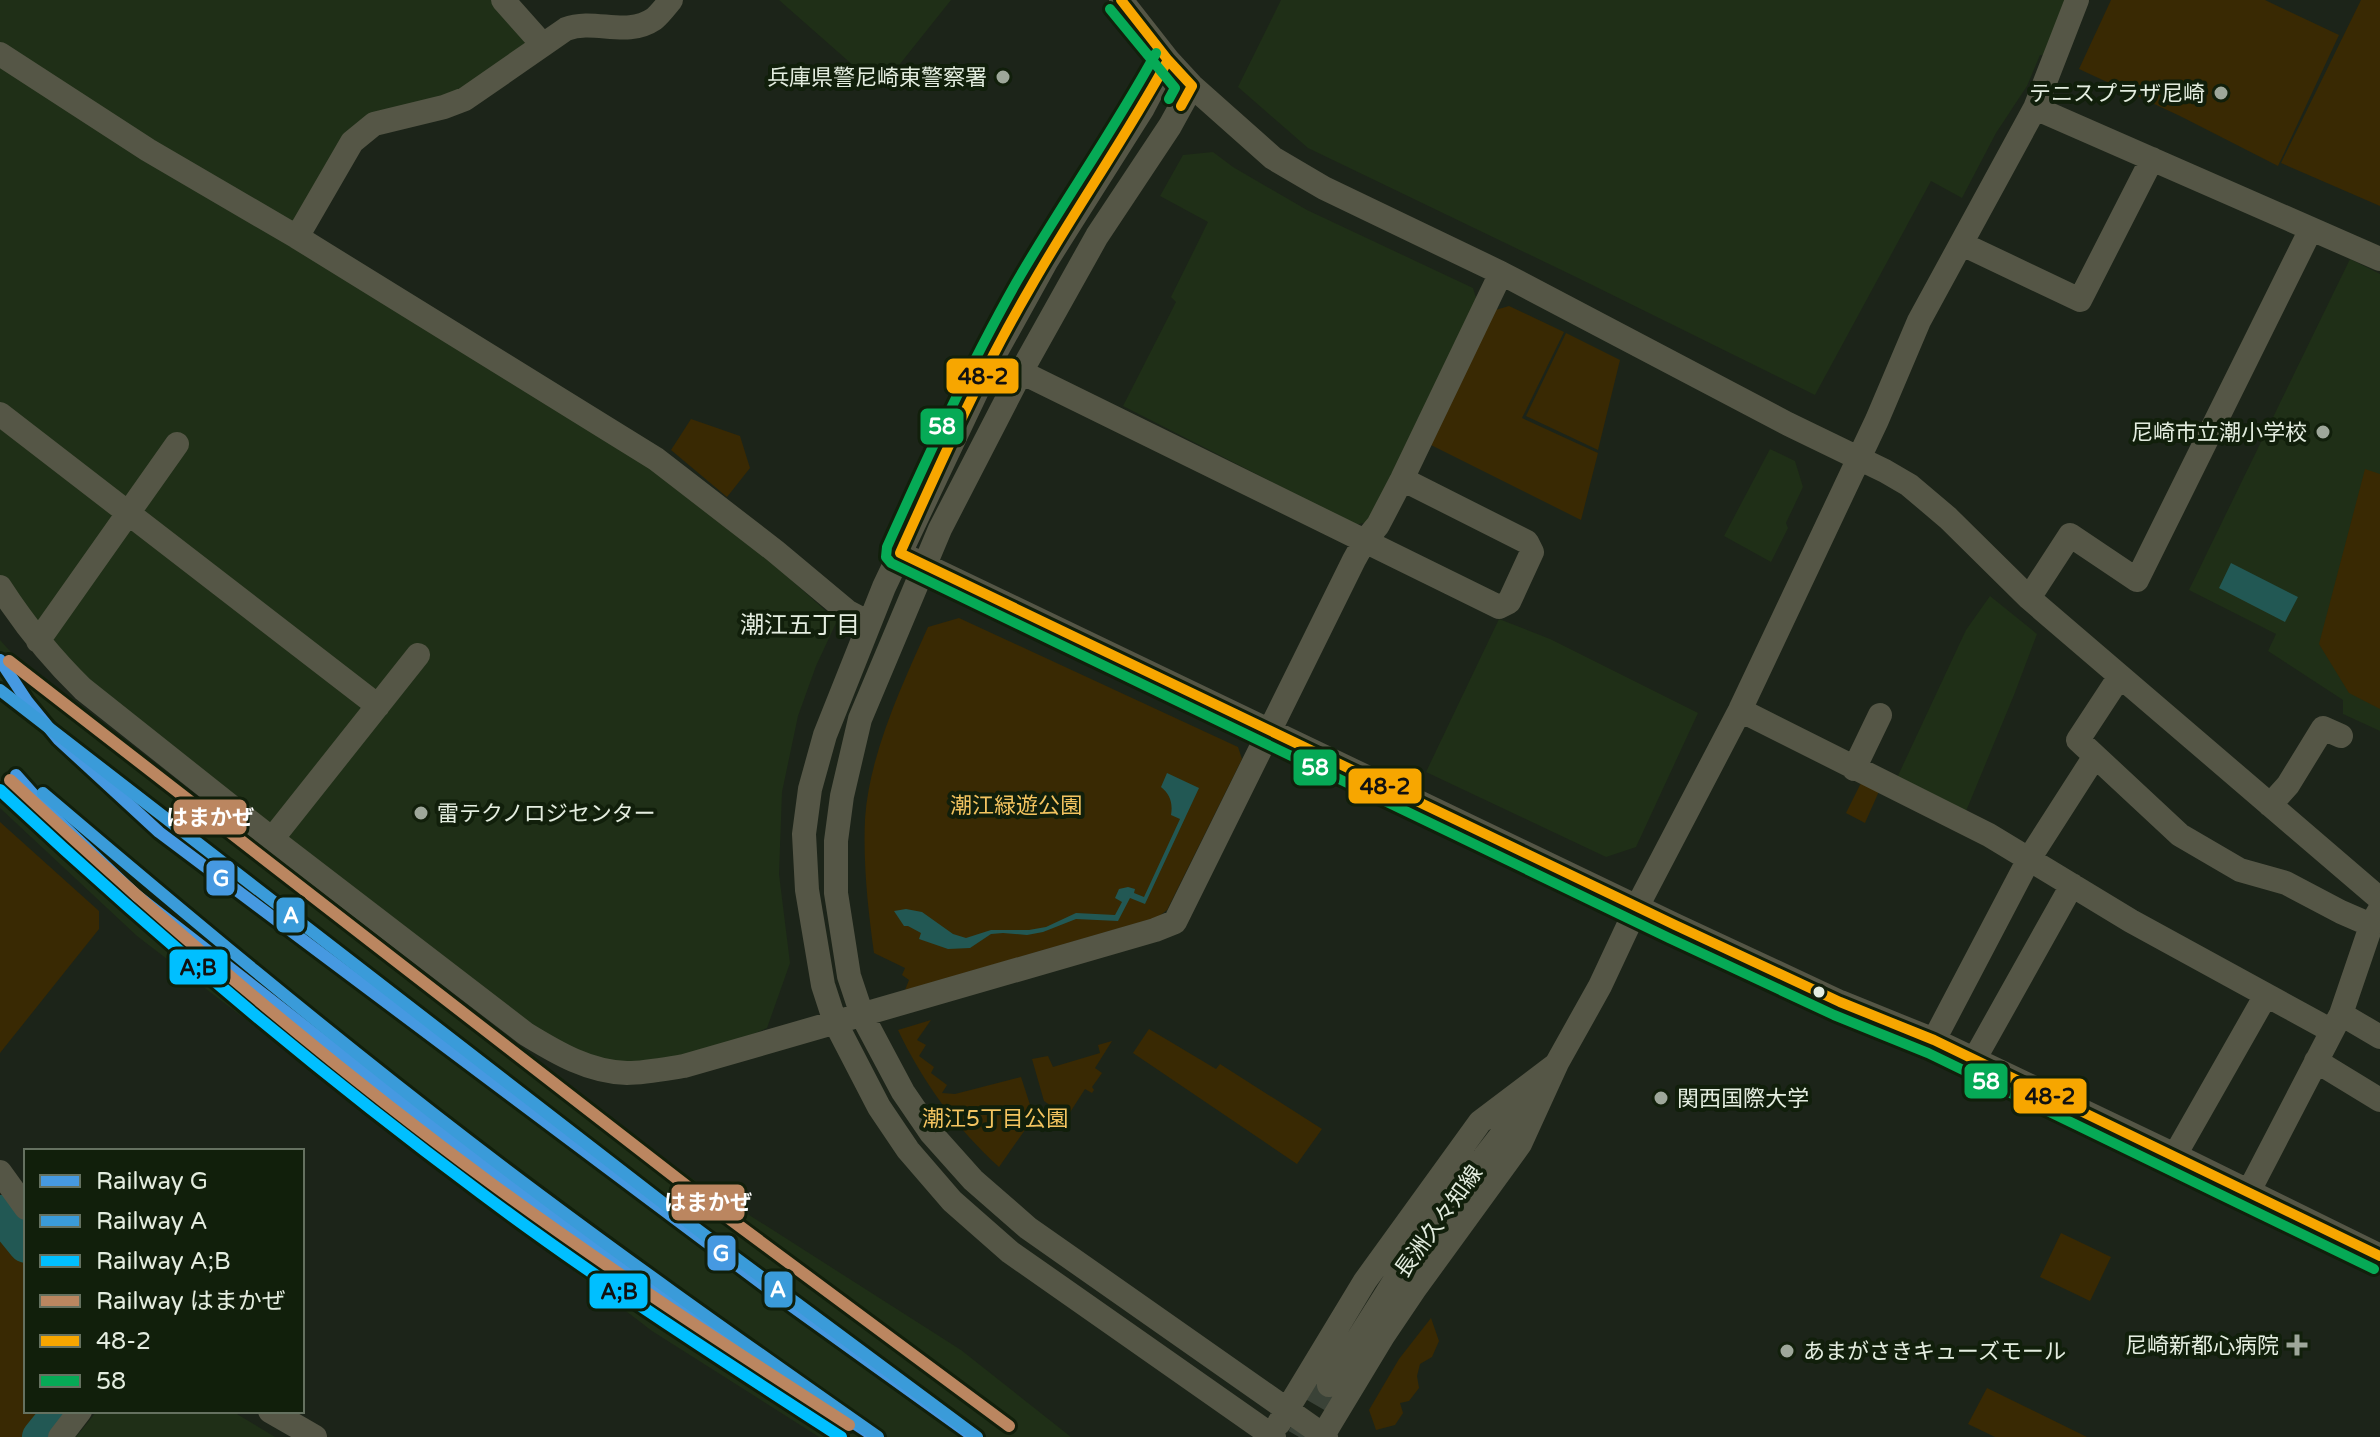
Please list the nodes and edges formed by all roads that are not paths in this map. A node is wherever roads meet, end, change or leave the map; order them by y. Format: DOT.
graph roads {
  1 [pos="503,0"];
  2 [pos="671,0"];
  3 [pos="1121,0"];
  4 [pos="2077,0"];
  5 [pos="543,45"];
  6 [pos="0,54"];
  7 [pos="1168,60"];
  8 [pos="1192,86"];
  9 [pos="2030,116"];
  10 [pos="2152,159"];
  11 [pos="2311,229"];
  12 [pos="297,237"];
  13 [pos="1962,244"];
  14 [pos="2380,259"];
  15 [pos="1501,273"];
  16 [pos="1021,372"];
  17 [pos="0,414"];
  18 [pos="177,444"];
  19 [pos="1859,458"];
  20 [pos="1402,479"];
  21 [pos="129,513"];
  22 [pos="1364,542"];
  23 [pos="900,553"];
  24 [pos="925,565"];
  25 [pos="0,587"];
  26 [pos="2029,598"];
  27 [pos="869,623"];
  28 [pos="38,641"];
  29 [pos="418,655"];
  30 [pos="2120,676"];
  31 [pos="378,706"];
  32 [pos="1740,710"];
  33 [pos="1880,715"];
  34 [pos="1269,731"];
  35 [pos="2341,736"];
  36 [pos="2095,756"];
  37 [pos="1854,769"];
  38 [pos="2270,805"];
  39 [pos="272,839"];
  40 [pos="2029,859"];
  41 [pos="2072,885"];
  42 [pos="2380,899"];
  43 [pos="1637,907"];
  44 [pos="2376,917"];
  45 [pos="2266,995"];
  46 [pos="862,1015"];
  47 [pos="835,1022"];
  48 [pos="2336,1022"];
  49 [pos="2380,1037"];
  50 [pos="1934,1040"];
  51 [pos="1974,1060"];
  52 [pos="2316,1061"];
  53 [pos="1557,1063"];
  54 [pos="2380,1100"];
  55 [pos="2175,1155"];
  56 [pos="0,1172"];
  57 [pos="2249,1191"];
  58 [pos="24,1205"];
  59 [pos="2380,1256"];
  60 [pos="1329,1385"];
  61 [pos="1287,1410"];
  62 [pos="78,1413"];
  63 [pos="273,1413"];
  64 [pos="1272,1436"];
  65 [pos="1324,1436"];
  66 [pos="60,1437"];
  67 [pos="315,1437"];
  1 -- 5 [label="street"];
  2 -- 5 [label="street"];
  3 -- 7 [label="street"];
  4 -- 9 [label="street"];
  5 -- 12 [label="street"];
  6 -- 12 [label="street"];
  7 -- 8 [label="street"];
  7 -- 23 [label="street"];
  8 -- 15 [label="street"];
  8 -- 16 [label="street"];
  9 -- 10 [label="street"];
  9 -- 13 [label="street"];
  10 -- 11 [label="street"];
  10 -- 13 [label="street"];
  11 -- 14 [label="street"];
  11 -- 26 [label="street"];
  12 -- 27 [label="street"];
  13 -- 19 [label="street"];
  15 -- 19 [label="street"];
  15 -- 20 [label="street"];
  16 -- 22 [label="street"];
  16 -- 24 [label="street"];
  17 -- 21 [label="street"];
  18 -- 21 [label="street"];
  19 -- 26 [label="street"];
  19 -- 32 [label="street"];
  20 -- 22 [label="street"];
  20 -- 22 [label="street"];
  21 -- 28 [label="street"];
  21 -- 31 [label="street"];
  22 -- 34 [label="street"];
  23 -- 24 [label="street"];
  23 -- 27 [label="street"];
  24 -- 34 [label="street"];
  24 -- 46 [label="street"];
  25 -- 28 [label="street"];
  26 -- 30 [label="street"];
  27 -- 47 [label="street"];
  28 -- 39 [label="street"];
  29 -- 31 [label="street"];
  30 -- 36 [label="street"];
  30 -- 38 [label="street"];
  31 -- 39 [label="street"];
  32 -- 37 [label="street"];
  32 -- 43 [label="street"];
  33 -- 37 [label="street"];
  34 -- 43 [label="street"];
  34 -- 46 [label="street"];
  35 -- 38 [label="street"];
  36 -- 40 [label="street"];
  36 -- 44 [label="street"];
  37 -- 40 [label="street"];
  38 -- 42 [label="street"];
  39 -- 47 [label="street"];
  40 -- 41 [label="street"];
  40 -- 50 [label="street"];
  41 -- 45 [label="street"];
  41 -- 51 [label="street"];
  43 -- 50 [label="street"];
  43 -- 53 [label="street"];
  44 -- 48 [label="street"];
  45 -- 48 [label="street"];
  45 -- 55 [label="street"];
  46 -- 47 [label="street"];
  46 -- 61 [label="street"];
  47 -- 64 [label="street"];
  48 -- 49 [label="street"];
  48 -- 52 [label="street"];
  50 -- 51 [label="street"];
  51 -- 55 [label="street"];
  52 -- 54 [label="street"];
  52 -- 57 [label="street"];
  53 -- 60 [label="street, 長洲久々知線"];
  53 -- 61 [label="street"];
  53 -- 65 [label="street"];
  55 -- 57 [label="street"];
  56 -- 58 [label="street"];
  57 -- 59 [label="street"];
  61 -- 64 [label="street"];
  61 -- 65 [label="street"];
  62 -- 66 [label="street"];
  63 -- 67 [label="street"];
}
